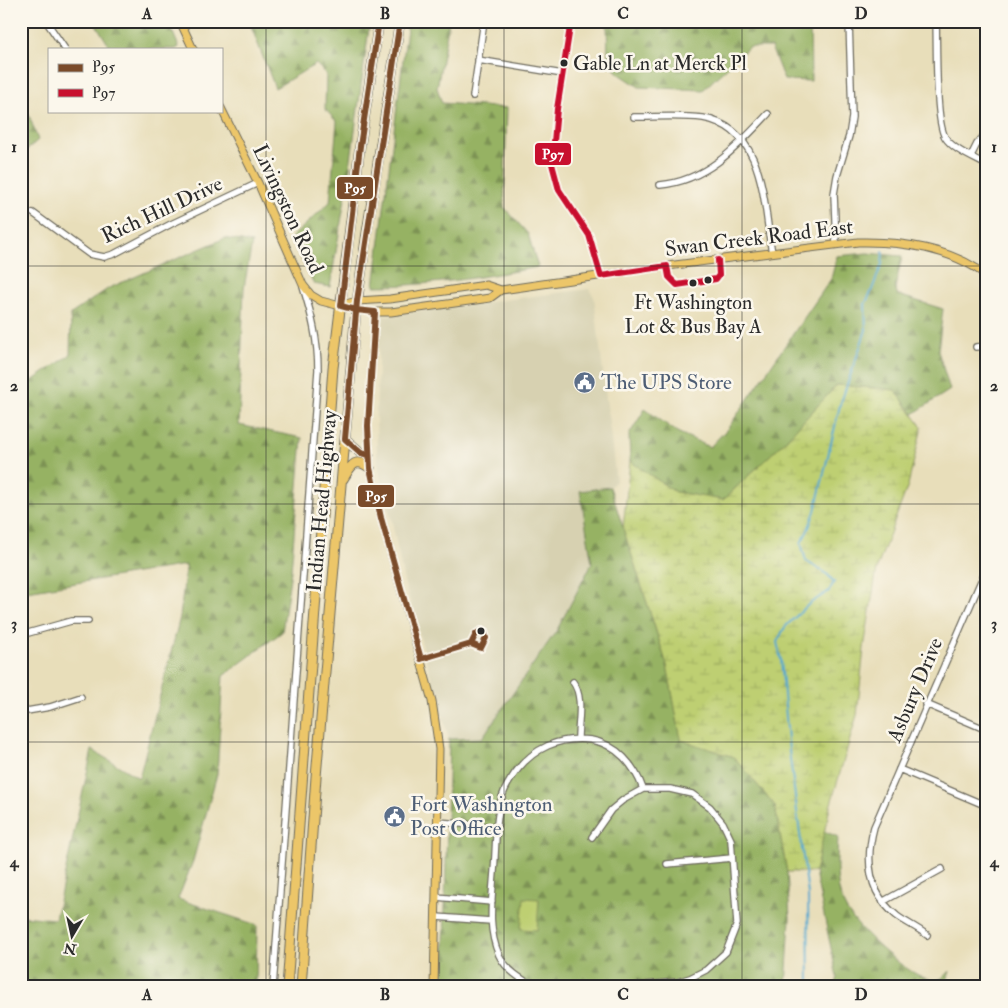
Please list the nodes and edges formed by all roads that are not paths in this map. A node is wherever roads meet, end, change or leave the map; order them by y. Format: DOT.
graph roads {
  1 [pos="46,21"];
  2 [pos="180,21"];
  3 [pos="379,21"];
  4 [pos="400,21"];
  5 [pos="484,21"];
  6 [pos="571,21"];
  7 [pos="849,21"];
  8 [pos="936,21"];
  9 [pos="64,48"];
  10 [pos="193,48"];
  11 [pos="478,60"];
  12 [pos="562,74"];
  13 [pos="473,96"];
  14 [pos="222,110"];
  15 [pos="768,114"];
  16 [pos="634,117"];
  17 [pos="987,132"];
  18 [pos="743,141"];
  19 [pos="971,156"];
  20 [pos="987,165"];
  21 [pos="258,183"];
  22 [pos="660,185"];
  23 [pos="32,213"];
  24 [pos="836,244"];
  25 [pos="772,253"];
  26 [pos="601,276"];
  27 [pos="987,276"];
  28 [pos="303,285"];
  29 [pos="501,290"];
  30 [pos="341,306"];
  31 [pos="357,306"];
  32 [pos="375,312"];
  33 [pos="987,346"];
  34 [pos="976,347"];
  35 [pos="344,439"];
  36 [pos="369,454"];
  37 [pos="370,468"];
  38 [pos="342,481"];
  39 [pos="987,567"];
  40 [pos="88,621"];
  41 [pos="21,635"];
  42 [pos="573,682"];
  43 [pos="81,697"];
  44 [pos="926,704"];
  45 [pos="21,712"];
  46 [pos="987,730"];
  47 [pos="578,738"];
  48 [pos="899,769"];
  49 [pos="643,790"];
  50 [pos="987,806"];
  51 [pos="438,822"];
  52 [pos="498,827"];
  53 [pos="592,836"];
  54 [pos="732,858"];
  55 [pos="667,864"];
  56 [pos="942,869"];
  57 [pos="436,897"];
  58 [pos="884,901"];
  59 [pos="492,902"];
  60 [pos="436,917"];
  61 [pos="491,921"];
  62 [pos="927,935"];
  63 [pos="272,987"];
  64 [pos="287,987"];
  65 [pos="301,987"];
  66 [pos="434,987"];
  67 [pos="535,987"];
  68 [pos="623,987"];
  1 -- 9 [label="street"];
  2 -- 10 [label="main road"];
  3 -- 30 [label="highway, Indian Head Highway"];
  4 -- 31 [label="highway, Indian Head Highway"];
  5 -- 11 [label="street"];
  6 -- 12 [label="street"];
  7 -- 24 [label="street"];
  8 -- 19 [label="street"];
  11 -- 12 [label="street"];
  11 -- 13 [label="street"];
  12 -- 26 [label="street"];
  14 -- 21 [label="main road, Livingston Road"];
  15 -- 18 [label="street"];
  16 -- 18 [label="street"];
  17 -- 19 [label="street"];
  18 -- 22 [label="street"];
  18 -- 25 [label="street"];
  19 -- 20 [label="street"];
  21 -- 23 [label="street, Rich Hill Drive"];
  21 -- 28 [label="main road, Livingston Road"];
  24 -- 25 [label="main road, Swan Creek Road East"];
  24 -- 27 [label="main road, Swan Creek Road East"];
  25 -- 26 [label="main road, Swan Creek Road East"];
  26 -- 29 [label="main road, Swan Creek Road East"];
  28 -- 30 [label="main road, Livingston Road"];
  28 -- 63 [label="street"];
  29 -- 31 [label="main road, Swan Creek Road East"];
  29 -- 32 [label="main road, Swan Creek Road East"];
  30 -- 31 [label="main road, Swan Creek Road East"];
  30 -- 64 [label="highway, Indian Head Highway"];
  31 -- 32 [label="main road, Swan Creek Road East"];
  31 -- 35 [label="highway, Indian Head Highway"];
  32 -- 36 [label="main road"];
  33 -- 34 [label="street"];
  35 -- 36 [label="highway"];
  35 -- 38 [label="highway, Indian Head Highway"];
  36 -- 37 [label="main road"];
  37 -- 38 [label="highway"];
  37 -- 51 [label="main road"];
  38 -- 65 [label="highway, Indian Head Highway"];
  39 -- 44 [label="street, Asbury Drive"];
  40 -- 41 [label="street"];
  42 -- 47 [label="street"];
  43 -- 45 [label="street"];
  44 -- 46 [label="street"];
  44 -- 48 [label="street, Asbury Drive"];
  47 -- 49 [label="street"];
  47 -- 52 [label="street"];
  48 -- 50 [label="street"];
  48 -- 58 [label="street, Asbury Drive"];
  49 -- 53 [label="street"];
  49 -- 54 [label="street"];
  51 -- 52 [label="street"];
  51 -- 57 [label="main road"];
  52 -- 59 [label="street"];
  54 -- 55 [label="street"];
  54 -- 68 [label="street"];
  56 -- 58 [label="street"];
  57 -- 59 [label="street"];
  57 -- 60 [label="main road"];
  58 -- 62 [label="street, Asbury Drive"];
  59 -- 61 [label="street"];
  60 -- 61 [label="street"];
  60 -- 66 [label="main road"];
  61 -- 67 [label="street"];
}
